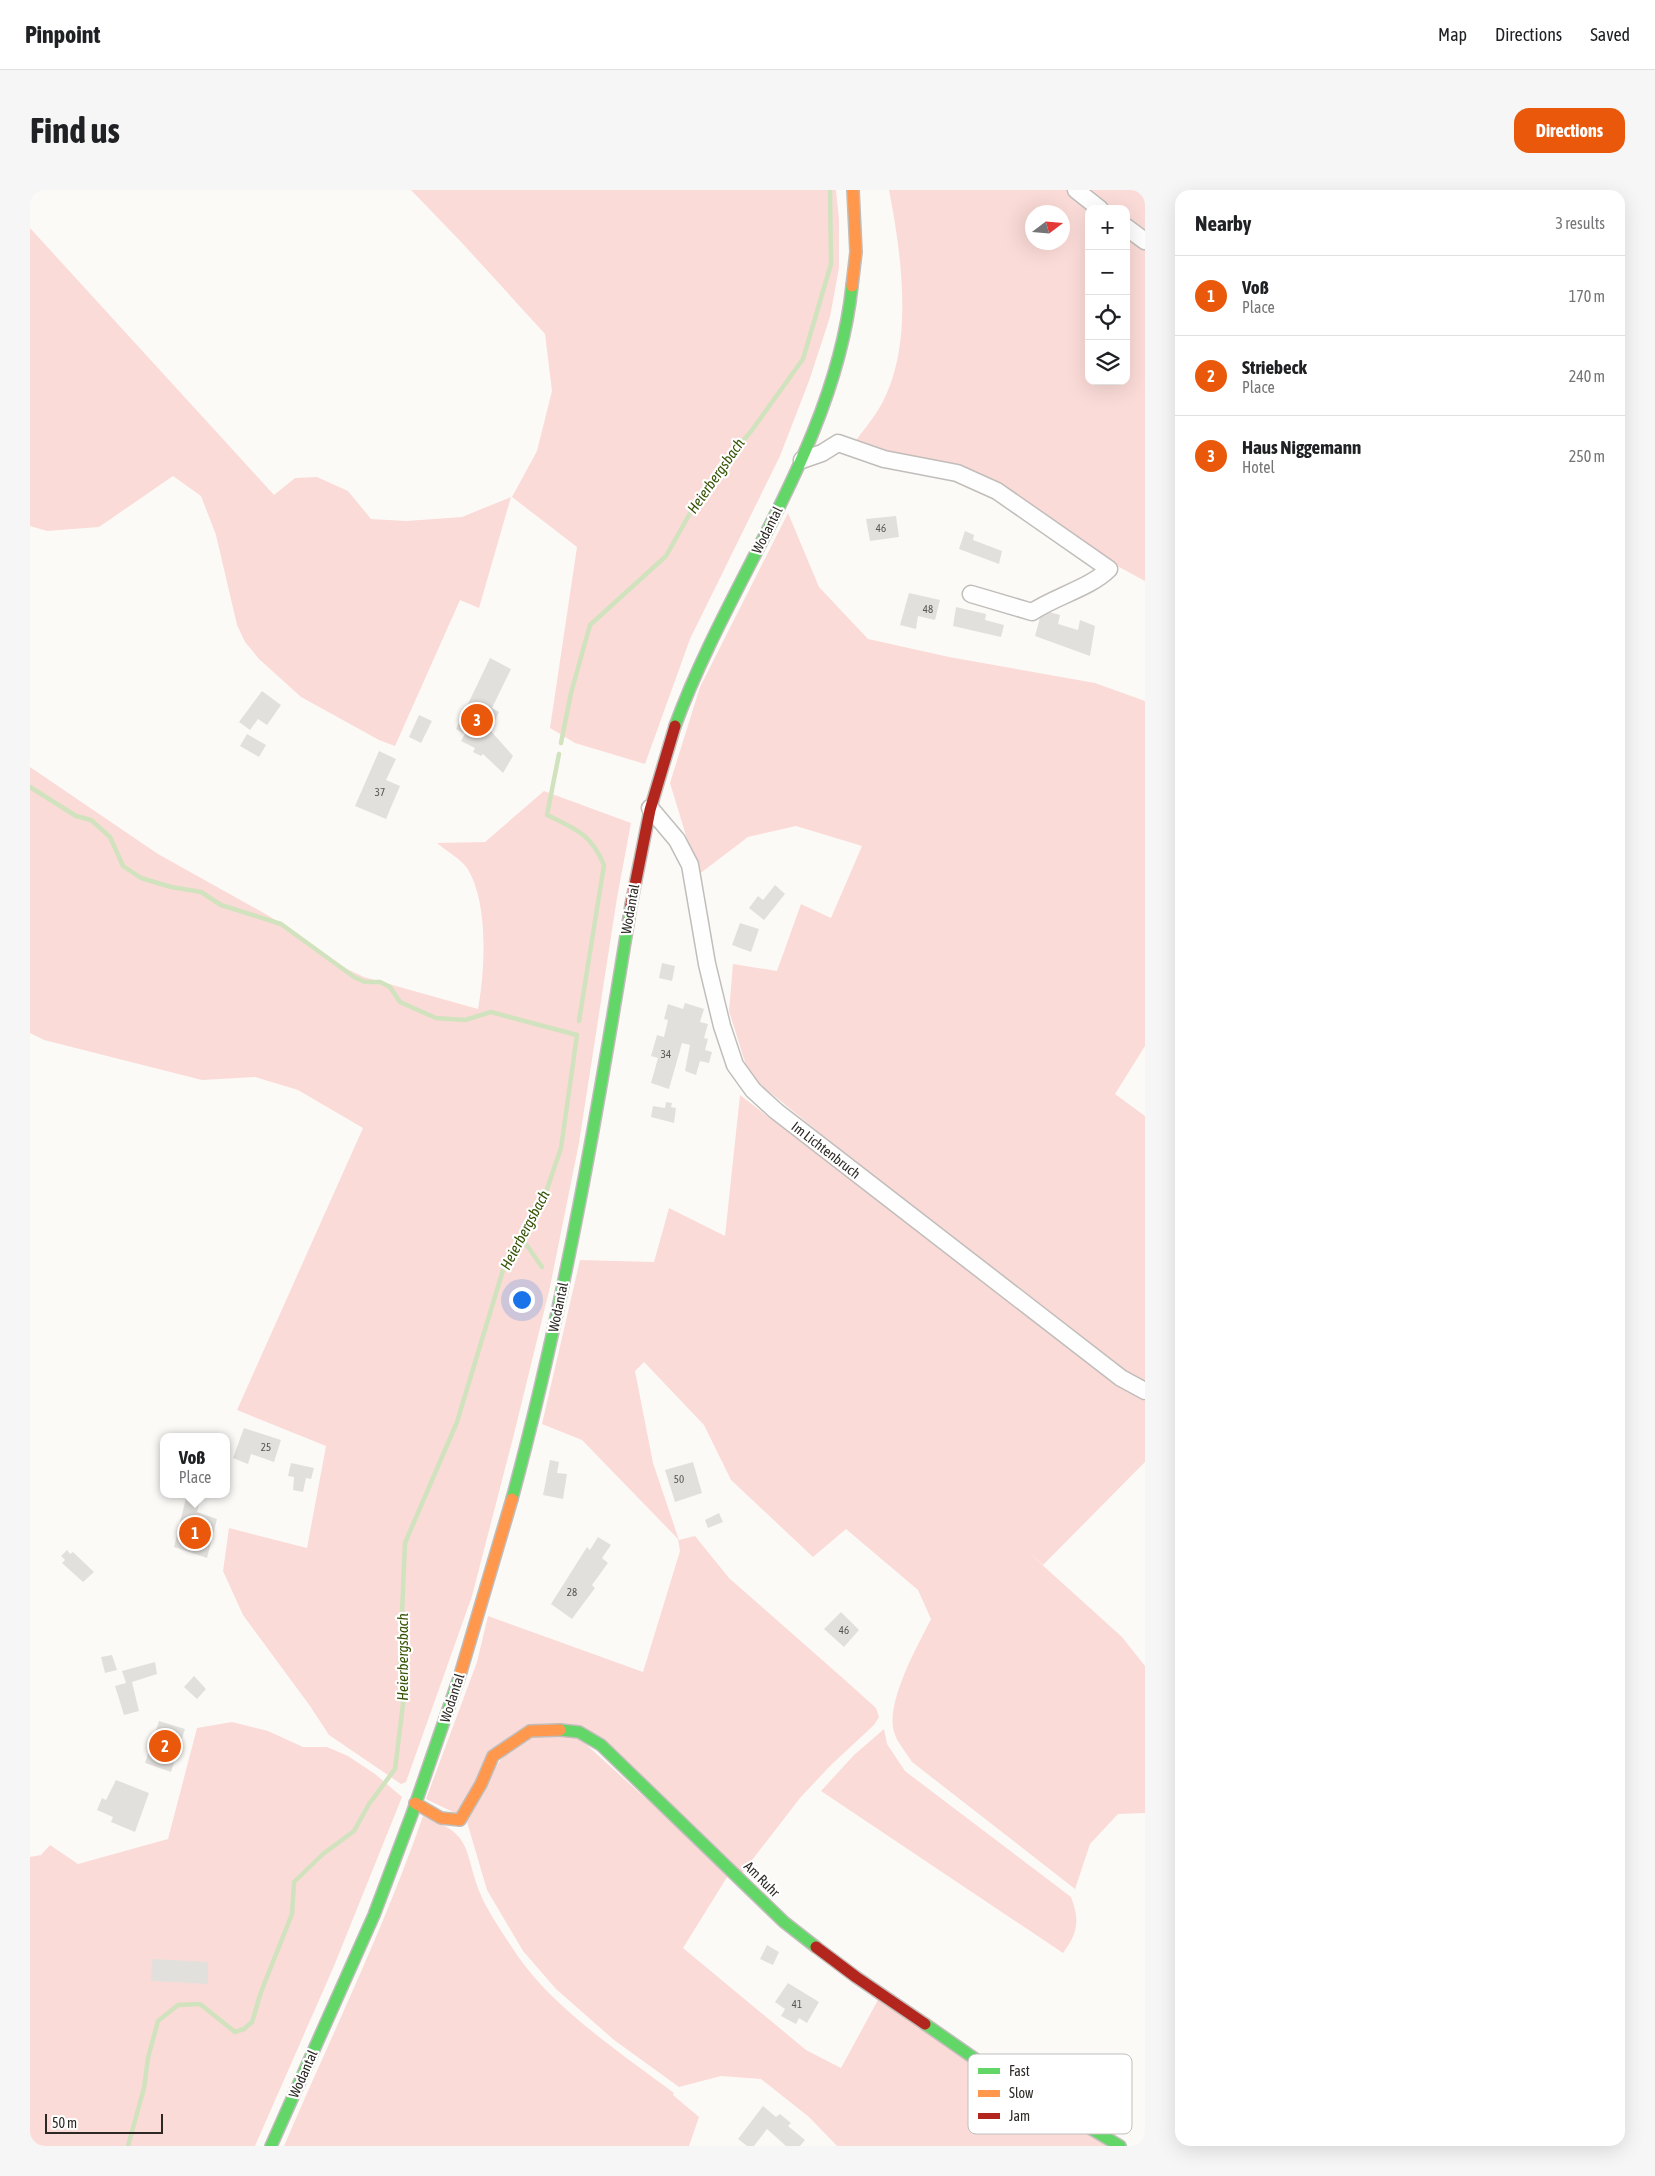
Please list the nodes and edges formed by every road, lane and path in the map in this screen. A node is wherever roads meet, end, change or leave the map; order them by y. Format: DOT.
graph roads {
  1 [pos="853,190"];
  2 [pos="1076,190"];
  3 [pos="1095,205"];
  4 [pos="1130,230"];
  5 [pos="1145,241"];
  6 [pos="802,460"];
  7 [pos="970,594"];
  8 [pos="650,808"];
  9 [pos="1145,1391"];
  10 [pos="415,1803"];
  11 [pos="968,2054"];
  12 [pos="1100,2134"];
  13 [pos="272,2146"];
  14 [pos="1120,2146"];
  1 -- 6 [label="main road, Wodantal"];
  2 -- 3 [label="street"];
  4 -- 5 [label="street"];
  6 -- 7 [label="street"];
  6 -- 8 [label="main road, Wodantal"];
  8 -- 9 [label="street, Im Lichtenbruch"];
  8 -- 10 [label="main road, Wodantal"];
  10 -- 11 [label="main road, Am Ruhr"];
  10 -- 13 [label="main road, Wodantal"];
  12 -- 14 [label="main road, Am Ruhr"];
}
